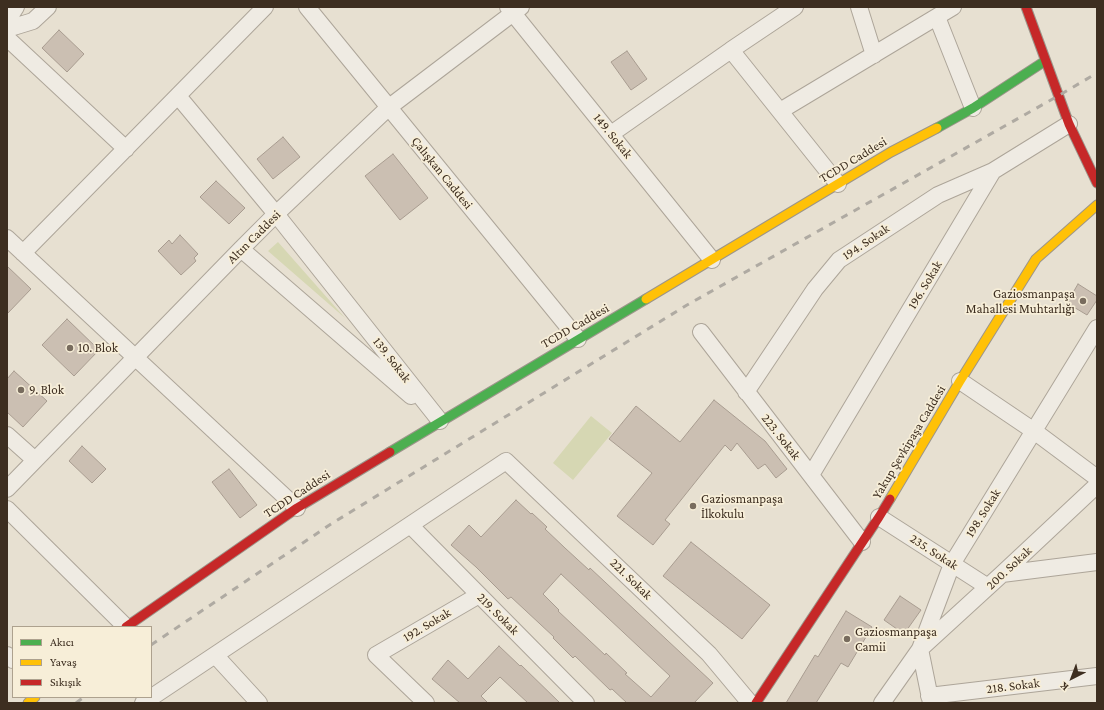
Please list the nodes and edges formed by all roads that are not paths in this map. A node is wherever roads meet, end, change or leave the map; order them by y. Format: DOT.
graph roads {
  1 [pos="16,7"];
  2 [pos="48,7"];
  3 [pos="265,7"];
  4 [pos="307,7"];
  5 [pos="795,7"];
  6 [pos="859,7"];
  7 [pos="954,7"];
  8 [pos="1026,7"];
  9 [pos="514,9"];
  10 [pos="937,17"];
  11 [pos="7,21"];
  12 [pos="7,29"];
  13 [pos="7,38"];
  14 [pos="731,50"];
  15 [pos="874,55"];
  16 [pos="1045,61"];
  17 [pos="178,96"];
  18 [pos="388,108"];
  19 [pos="973,108"];
  20 [pos="780,111"];
  21 [pos="1069,124"];
  22 [pos="611,134"];
  23 [pos="126,149"];
  24 [pos="993,171"];
  25 [pos="1097,183"];
  26 [pos="838,184"];
  27 [pos="1097,205"];
  28 [pos="276,214"];
  29 [pos="7,238"];
  30 [pos="241,250"];
  31 [pos="23,254"];
  32 [pos="712,260"];
  33 [pos="1097,328"];
  34 [pos="701,332"];
  35 [pos="578,339"];
  36 [pos="135,358"];
  37 [pos="960,381"];
  38 [pos="746,392"];
  39 [pos="440,421"];
  40 [pos="1034,431"];
  41 [pos="7,435"];
  42 [pos="35,460"];
  43 [pos="811,475"];
  44 [pos="1097,478"];
  45 [pos="1097,485"];
  46 [pos="7,489"];
  47 [pos="296,508"];
  48 [pos="7,509"];
  49 [pos="879,517"];
  50 [pos="410,525"];
  51 [pos="862,542"];
  52 [pos="1097,562"];
  53 [pos="952,564"];
  54 [pos="1002,574"];
  55 [pos="988,587"];
  56 [pos="479,595"];
  57 [pos="125,626"];
  58 [pos="127,626"];
  59 [pos="920,649"];
  60 [pos="215,654"];
  61 [pos="1097,676"];
  62 [pos="152,697"];
  63 [pos="930,700"];
  64 [pos="259,703"];
  65 [pos="426,703"];
  66 [pos="586,703"];
  67 [pos="750,703"];
  68 [pos="756,703"];
  69 [pos="882,703"];
  1 -- 11 [label="street"];
  2 -- 12 [label="street"];
  3 -- 17 [label="street"];
  4 -- 18 [label="street, Çalışkan Caddesi"];
  5 -- 14 [label="street"];
  6 -- 15 [label="street"];
  7 -- 10 [label="street"];
  8 -- 16 [label="main road"];
  9 -- 18 [label="street, Altın Caddesi"];
  9 -- 22 [label="street, 149. Sokak"];
  10 -- 15 [label="street"];
  10 -- 19 [label="street"];
  13 -- 23 [label="street"];
  14 -- 20 [label="street"];
  14 -- 22 [label="street"];
  15 -- 20 [label="street"];
  16 -- 19 [label="main road, TCDD Caddesi"];
  16 -- 21 [label="main road"];
  17 -- 23 [label="street"];
  17 -- 28 [label="street, 139. Sokak"];
  18 -- 28 [label="street, Altın Caddesi"];
  18 -- 35 [label="street, Çalışkan Caddesi"];
  19 -- 26 [label="main road, TCDD Caddesi"];
  20 -- 26 [label="street"];
  21 -- 24 [label="street, 196. Sokak"];
  21 -- 25 [label="main road"];
  22 -- 32 [label="street, 149. Sokak"];
  23 -- 31 [label="street"];
  24 -- 38 [label="street, 194. Sokak"];
  24 -- 43 [label="street, 196. Sokak"];
  26 -- 32 [label="main road, TCDD Caddesi"];
  27 -- 37 [label="main road, Yakup Şevkipaşa Caddesi"];
  28 -- 30 [label="street, Altın Caddesi"];
  28 -- 39 [label="street, 139. Sokak"];
  29 -- 31 [label="street"];
  30 -- 36 [label="street, Altın Caddesi"];
  30 -- 39 [label="street, 139. Sokak"];
  31 -- 36 [label="street"];
  32 -- 35 [label="main road, TCDD Caddesi"];
  33 -- 40 [label="street, 198. Sokak"];
  34 -- 38 [label="street, 223. Sokak"];
  35 -- 39 [label="main road, TCDD Caddesi"];
  36 -- 42 [label="street, Altın Caddesi"];
  36 -- 47 [label="street"];
  37 -- 40 [label="street"];
  37 -- 49 [label="main road, Yakup Şevkipaşa Caddesi"];
  38 -- 43 [label="street, 223. Sokak"];
  39 -- 47 [label="main road, TCDD Caddesi"];
  40 -- 44 [label="street"];
  40 -- 53 [label="street, 198. Sokak"];
  41 -- 42 [label="street"];
  42 -- 46 [label="street, Altın Caddesi"];
  43 -- 51 [label="street, 223. Sokak"];
  45 -- 54 [label="street, 200. Sokak"];
  47 -- 58 [label="main road, TCDD Caddesi"];
  48 -- 57 [label="street"];
  49 -- 51 [label="main road, Yakup Şevkipaşa Caddesi"];
  49 -- 53 [label="street, 235. Sokak"];
  50 -- 56 [label="street, 219. Sokak"];
  50 -- 60 [label="street"];
  50 -- 67 [label="street, 221. Sokak"];
  51 -- 68 [label="main road, Yakup Şevkipaşa Caddesi"];
  52 -- 54 [label="street"];
  53 -- 55 [label="street, 235. Sokak"];
  53 -- 59 [label="street, 198. Sokak"];
  54 -- 55 [label="street, 200. Sokak"];
  55 -- 59 [label="street, 200. Sokak"];
  56 -- 65 [label="street, 192. Sokak"];
  56 -- 66 [label="street, 219. Sokak"];
  59 -- 63 [label="street"];
  59 -- 69 [label="street, 198. Sokak"];
  60 -- 62 [label="street"];
  60 -- 64 [label="street"];
  61 -- 63 [label="street, 218. Sokak"];
}
